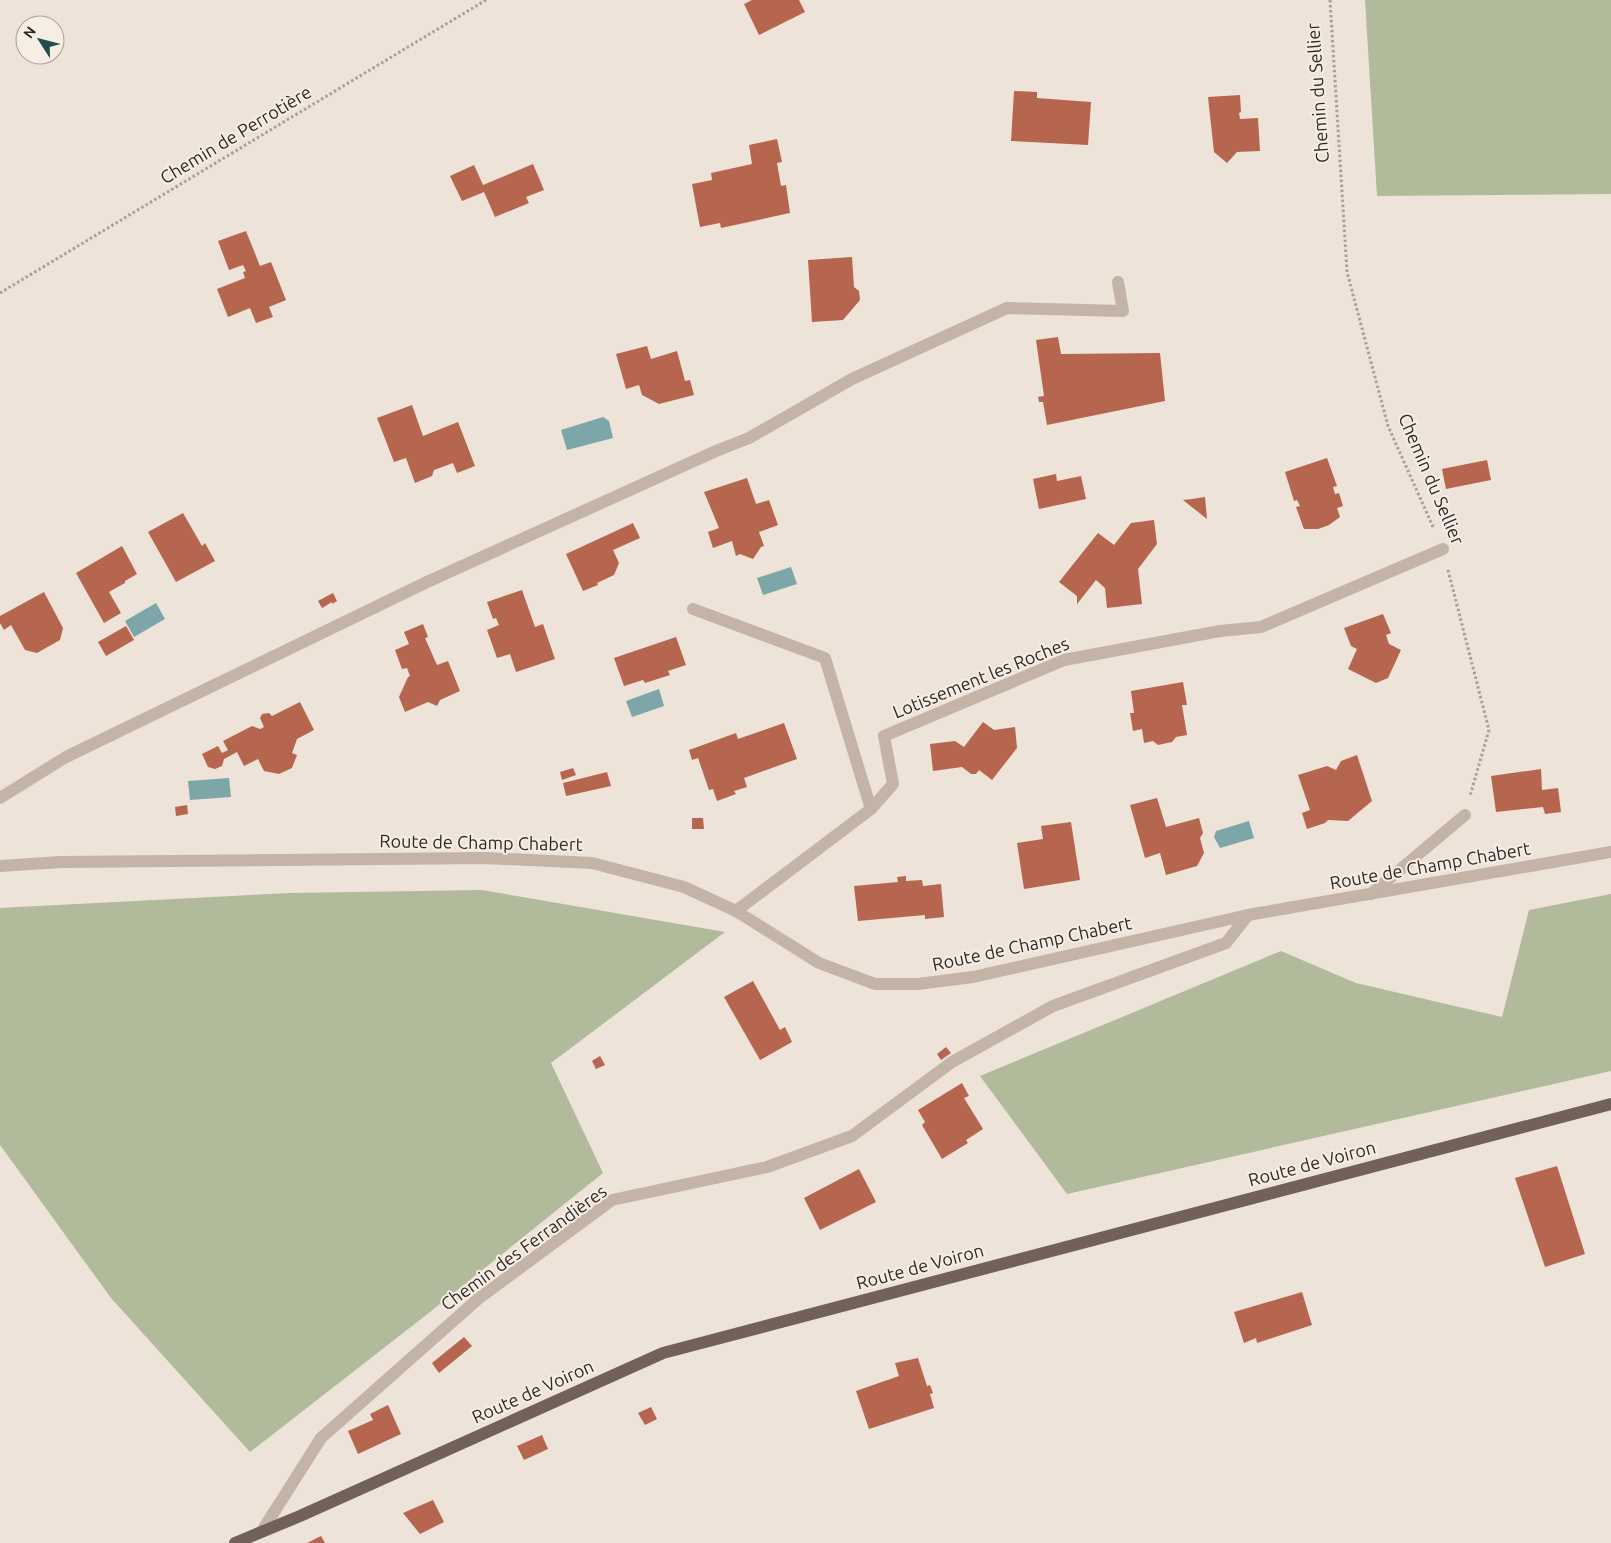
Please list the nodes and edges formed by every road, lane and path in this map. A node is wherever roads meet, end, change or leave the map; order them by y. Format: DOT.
graph roads {
  1 [pos="486,0"];
  2 [pos="1330,0"];
  3 [pos="1118,282"];
  4 [pos="0,293"];
  5 [pos="1443,549"];
  6 [pos="693,609"];
  7 [pos="0,798"];
  8 [pos="871,809"];
  9 [pos="1464,815"];
  10 [pos="1611,852"];
  11 [pos="0,866"];
  12 [pos="1371,895"];
  13 [pos="736,911"];
  14 [pos="1248,915"];
  15 [pos="1611,1104"];
  16 [pos="262,1531"];
  17 [pos="235,1543"];
  1 -- 4 [label="path, Chemin de Perrotière"];
  2 -- 5 [label="path, Chemin du Sellier"];
  3 -- 7 [label="street"];
  5 -- 8 [label="street, Lotissement les Roches"];
  5 -- 9 [label="path, Chemin du Sellier"];
  6 -- 8 [label="street"];
  8 -- 13 [label="street, Lotissement les Roches"];
  9 -- 12 [label="street"];
  10 -- 12 [label="street, Route de Champ Chabert"];
  11 -- 13 [label="street, Route de Champ Chabert"];
  12 -- 14 [label="street, Route de Champ Chabert"];
  13 -- 14 [label="street, Route de Champ Chabert"];
  14 -- 16 [label="street, Chemin des Ferrandières"];
  15 -- 16 [label="main road, Route de Voiron"];
  16 -- 17 [label="main road, Route de Voiron"];
}
